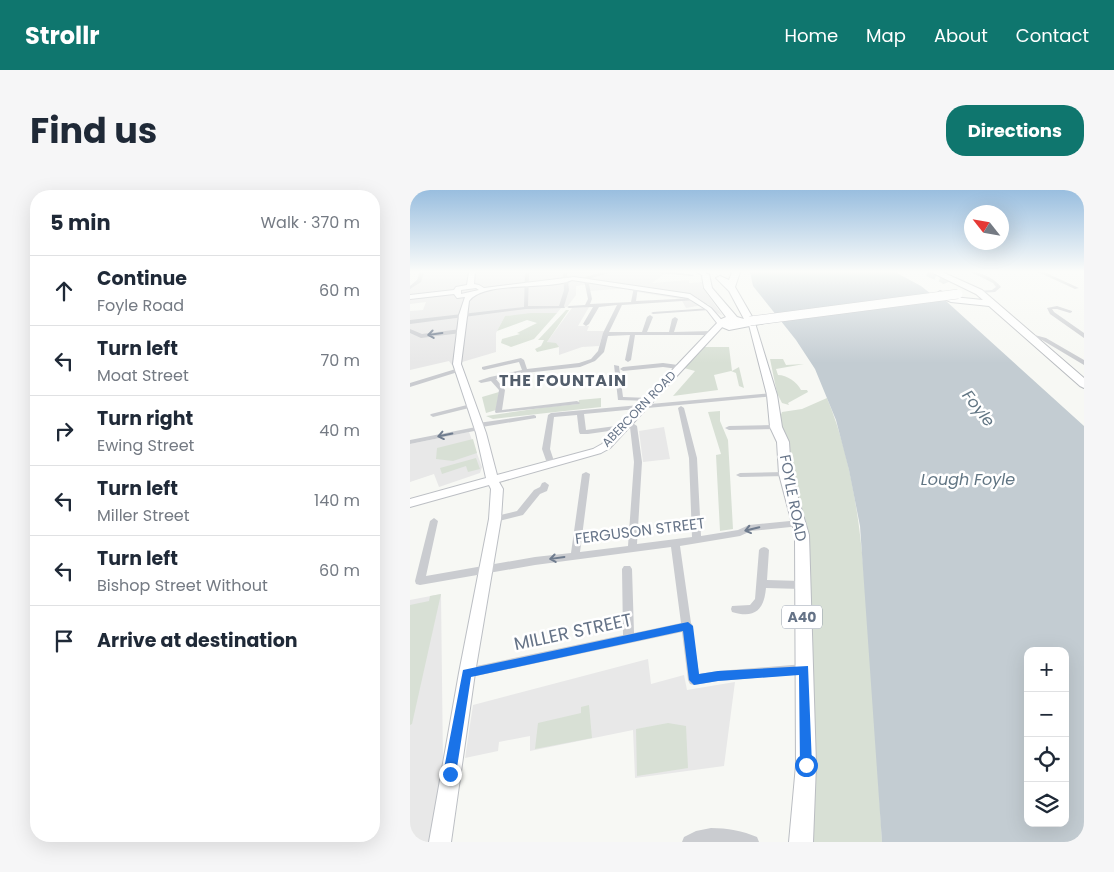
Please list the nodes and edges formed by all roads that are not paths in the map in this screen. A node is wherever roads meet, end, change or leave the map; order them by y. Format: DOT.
graph roads {
  1 [pos="466,302"];
  2 [pos="526,302"];
  3 [pos="564,302"];
  4 [pos="589,302"];
  5 [pos="642,302"];
  6 [pos="702,302"];
  7 [pos="715,302"];
  8 [pos="742,302"];
  9 [pos="875,302"];
  10 [pos="985,302"];
  11 [pos="633,303"];
  12 [pos="620,304"];
  13 [pos="597,305"];
  14 [pos="569,306"];
  15 [pos="587,306"];
  16 [pos="526,308"];
  17 [pos="709,308"];
  18 [pos="1070,312"];
  19 [pos="463,315"];
  20 [pos="753,319"];
  21 [pos="675,320"];
  22 [pos="410,322"];
  23 [pos="725,323"];
  24 [pos="586,324"];
  25 [pos="461,330"];
  26 [pos="410,331"];
  27 [pos="633,333"];
  28 [pos="644,333"];
  29 [pos="671,333"];
  30 [pos="606,334"];
  31 [pos="1027,334"];
  32 [pos="1084,336"];
  33 [pos="628,360"];
  34 [pos="1084,363"];
  35 [pos="458,366"];
  36 [pos="678,367"];
  37 [pos="484,368"];
  38 [pos="524,371"];
  39 [pos="492,378"];
  40 [pos="480,381"];
  41 [pos="410,384"];
  42 [pos="1084,384"];
  43 [pos="772,396"];
  44 [pos="577,403"];
  45 [pos="645,403"];
  46 [pos="470,406"];
  47 [pos="681,408"];
  48 [pos="580,412"];
  49 [pos="433,416"];
  50 [pos="534,417"];
  51 [pos="626,425"];
  52 [pos="479,427"];
  53 [pos="776,427"];
  54 [pos="729,428"];
  55 [pos="410,442"];
  56 [pos="551,464"];
  57 [pos="586,474"];
  58 [pos="785,474"];
  59 [pos="740,475"];
  60 [pos="492,479"];
  61 [pos="544,485"];
  62 [pos="410,503"];
  63 [pos="495,519"];
  64 [pos="434,522"];
  65 [pos="800,523"];
  66 [pos="697,540"];
  67 [pos="675,542"];
  68 [pos="632,548"];
  69 [pos="764,550"];
  70 [pos="575,555"];
  71 [pos="484,569"];
  72 [pos="627,569"];
  73 [pos="762,584"];
  74 [pos="801,586"];
  75 [pos="736,609"];
  76 [pos="688,626"];
  77 [pos="629,638"];
  78 [pos="804,669"];
  79 [pos="466,674"];
  80 [pos="694,680"];
  81 [pos="440,842"];
  82 [pos="689,842"];
  83 [pos="752,842"];
  84 [pos="801,842"];
  1 -- 19 [label="street"];
  2 -- 16 [label="street"];
  3 -- 16 [label="street"];
  4 -- 15 [label="street"];
  5 -- 11 [label="street"];
  6 -- 17 [label="street"];
  7 -- 23 [label="highway"];
  8 -- 20 [label="highway, FOYLE ROAD"];
  9 -- 20 [label="highway, bridge"];
  10 -- 31 [label="highway"];
  11 -- 12 [label="street"];
  12 -- 13 [label="street"];
  12 -- 30 [label="street"];
  13 -- 15 [label="street"];
  13 -- 24 [label="street"];
  14 -- 15 [label="street"];
  16 -- 19 [label="street"];
  17 -- 23 [label="street"];
  17 -- 28 [label="street"];
  18 -- 32 [label="street"];
  19 -- 22 [label="street"];
  19 -- 25 [label="street"];
  20 -- 23 [label="highway"];
  20 -- 43 [label="main road, FOYLE ROAD / A40"];
  21 -- 29 [label="street"];
  23 -- 29 [label="street"];
  23 -- 36 [label="street, ABERCORN ROAD"];
  25 -- 26 [label="street, one-way"];
  25 -- 35 [label="street"];
  27 -- 28 [label="street"];
  27 -- 30 [label="street"];
  27 -- 33 [label="street"];
  28 -- 29 [label="street"];
  30 -- 38 [label="street"];
  31 -- 34 [label="street"];
  31 -- 42 [label="highway"];
  35 -- 41 [label="street"];
  35 -- 46 [label="street"];
  36 -- 45 [label="street, ABERCORN ROAD"];
  36 -- 45 [label="street"];
  37 -- 38 [label="street"];
  38 -- 39 [label="street"];
  39 -- 40 [label="street"];
  39 -- 44 [label="street"];
  43 -- 45 [label="street"];
  43 -- 53 [label="main road, FOYLE ROAD / A40"];
  45 -- 48 [label="street"];
  45 -- 51 [label="street, ABERCORN ROAD"];
  46 -- 49 [label="street"];
  46 -- 52 [label="street"];
  47 -- 66 [label="street"];
  48 -- 51 [label="street"];
  48 -- 56 [label="street"];
  50 -- 52 [label="street"];
  51 -- 56 [label="street, ABERCORN ROAD"];
  51 -- 68 [label="street"];
  52 -- 55 [label="street, one-way"];
  52 -- 60 [label="street"];
  53 -- 54 [label="street"];
  53 -- 58 [label="main road, FOYLE ROAD / A40"];
  56 -- 60 [label="street, ABERCORN ROAD"];
  57 -- 70 [label="street"];
  58 -- 59 [label="street"];
  58 -- 65 [label="main road, FOYLE ROAD / A40"];
  60 -- 62 [label="street, ABERCORN ROAD"];
  60 -- 63 [label="street"];
  61 -- 63 [label="street"];
  63 -- 71 [label="street"];
  64 -- 71 [label="street, FERGUSON STREET"];
  65 -- 66 [label="street, FERGUSON STREET, one-way"];
  65 -- 74 [label="main road, FOYLE ROAD / A40"];
  66 -- 67 [label="street, FERGUSON STREET"];
  67 -- 68 [label="street, FERGUSON STREET"];
  67 -- 76 [label="street"];
  68 -- 70 [label="street, FERGUSON STREET"];
  69 -- 73 [label="street"];
  70 -- 71 [label="street, FERGUSON STREET, one-way"];
  71 -- 79 [label="street"];
  72 -- 77 [label="street"];
  73 -- 74 [label="street"];
  73 -- 75 [label="street"];
  74 -- 78 [label="main road, FOYLE ROAD / A40"];
  76 -- 77 [label="street, MILLER STREET"];
  76 -- 80 [label="street"];
  77 -- 79 [label="street, MILLER STREET"];
  78 -- 80 [label="street"];
  78 -- 84 [label="main road, FOYLE ROAD / A40"];
  79 -- 81 [label="street"];
  82 -- 83 [label="street"];
}
